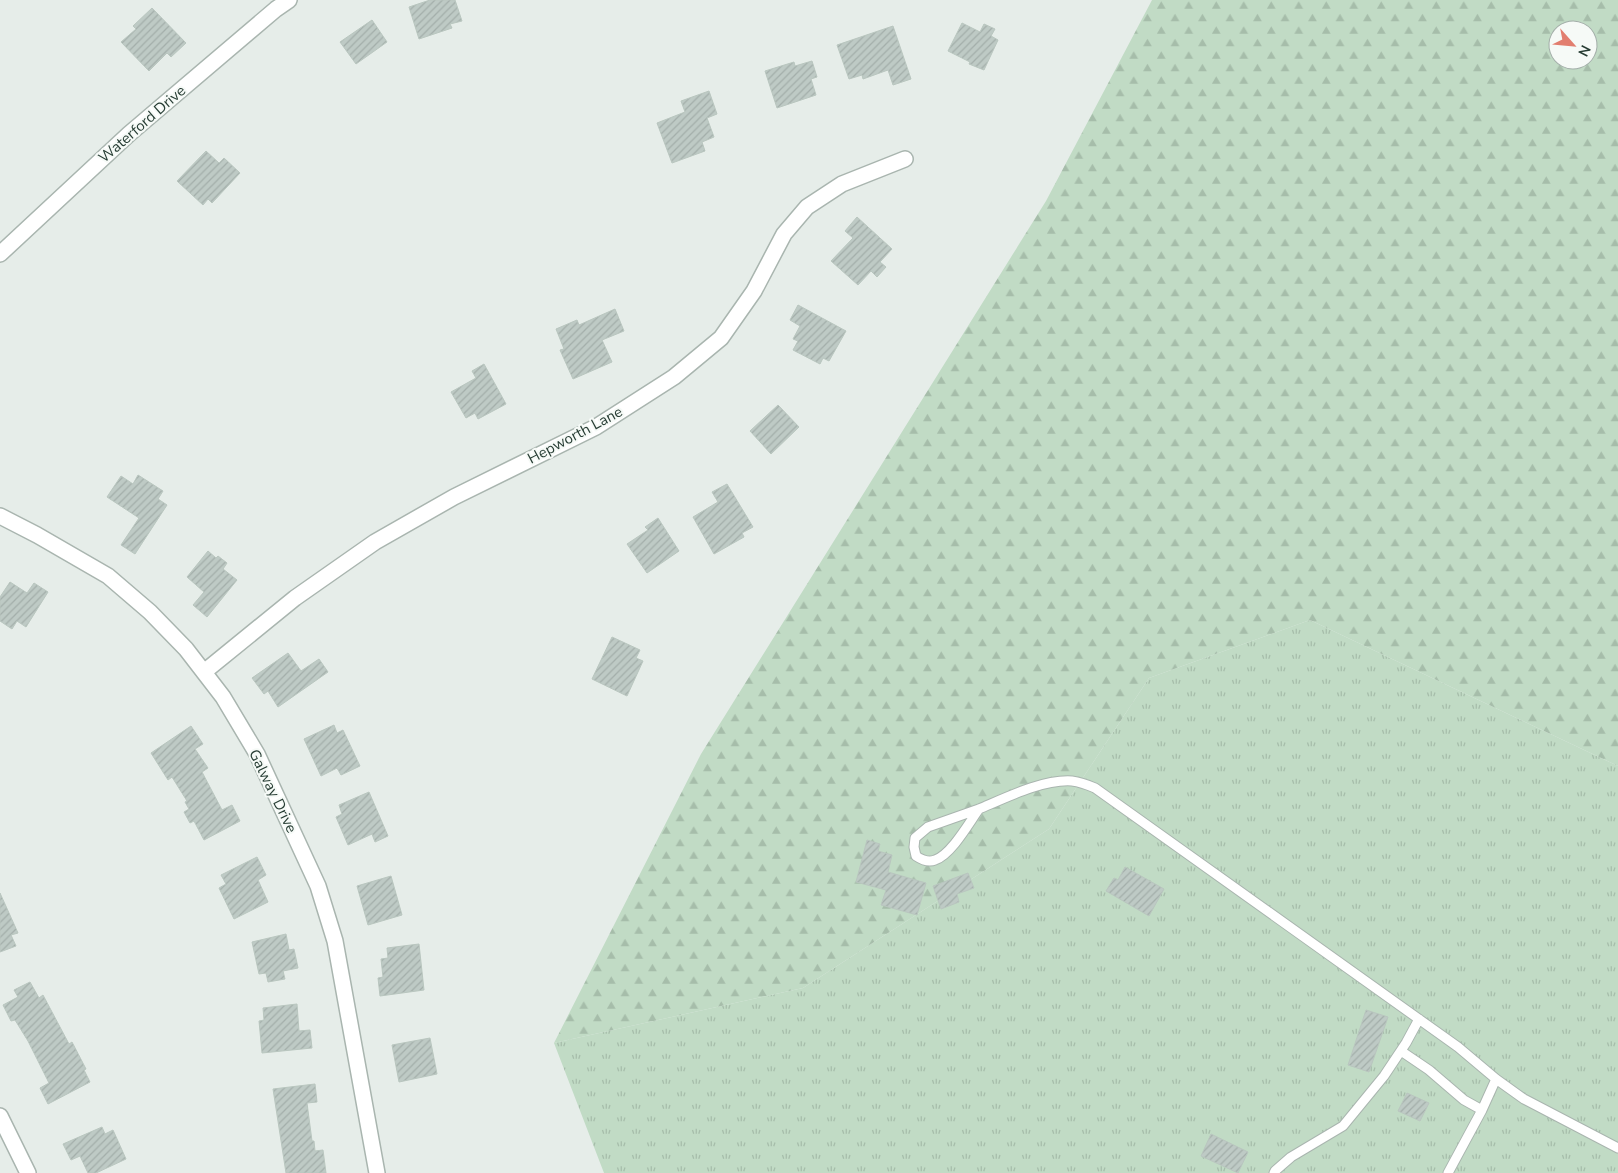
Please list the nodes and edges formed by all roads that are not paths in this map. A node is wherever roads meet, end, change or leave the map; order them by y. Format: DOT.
graph roads {
  1 [pos="289,0"];
  2 [pos="905,159"];
  3 [pos="0,254"];
  4 [pos="0,516"];
  5 [pos="204,672"];
  6 [pos="979,809"];
  7 [pos="1419,1019"];
  8 [pos="1401,1051"];
  9 [pos="1496,1079"];
  10 [pos="1482,1110"];
  11 [pos="0,1116"];
  12 [pos="1618,1148"];
  13 [pos="28,1173"];
  14 [pos="377,1173"];
  15 [pos="1274,1173"];
  16 [pos="1448,1173"];
  1 -- 3 [label="street, Waterford Drive"];
  2 -- 5 [label="street, Hepworth Lane"];
  4 -- 5 [label="street, Galway Drive"];
  5 -- 14 [label="street, Galway Drive"];
  6 -- 6 [label="lane"];
  6 -- 7 [label="lane"];
  7 -- 8 [label="lane"];
  7 -- 9 [label="lane"];
  8 -- 10 [label="lane"];
  8 -- 15 [label="lane"];
  9 -- 10 [label="lane"];
  9 -- 12 [label="lane"];
  10 -- 16 [label="lane"];
  11 -- 13 [label="street"];
}
